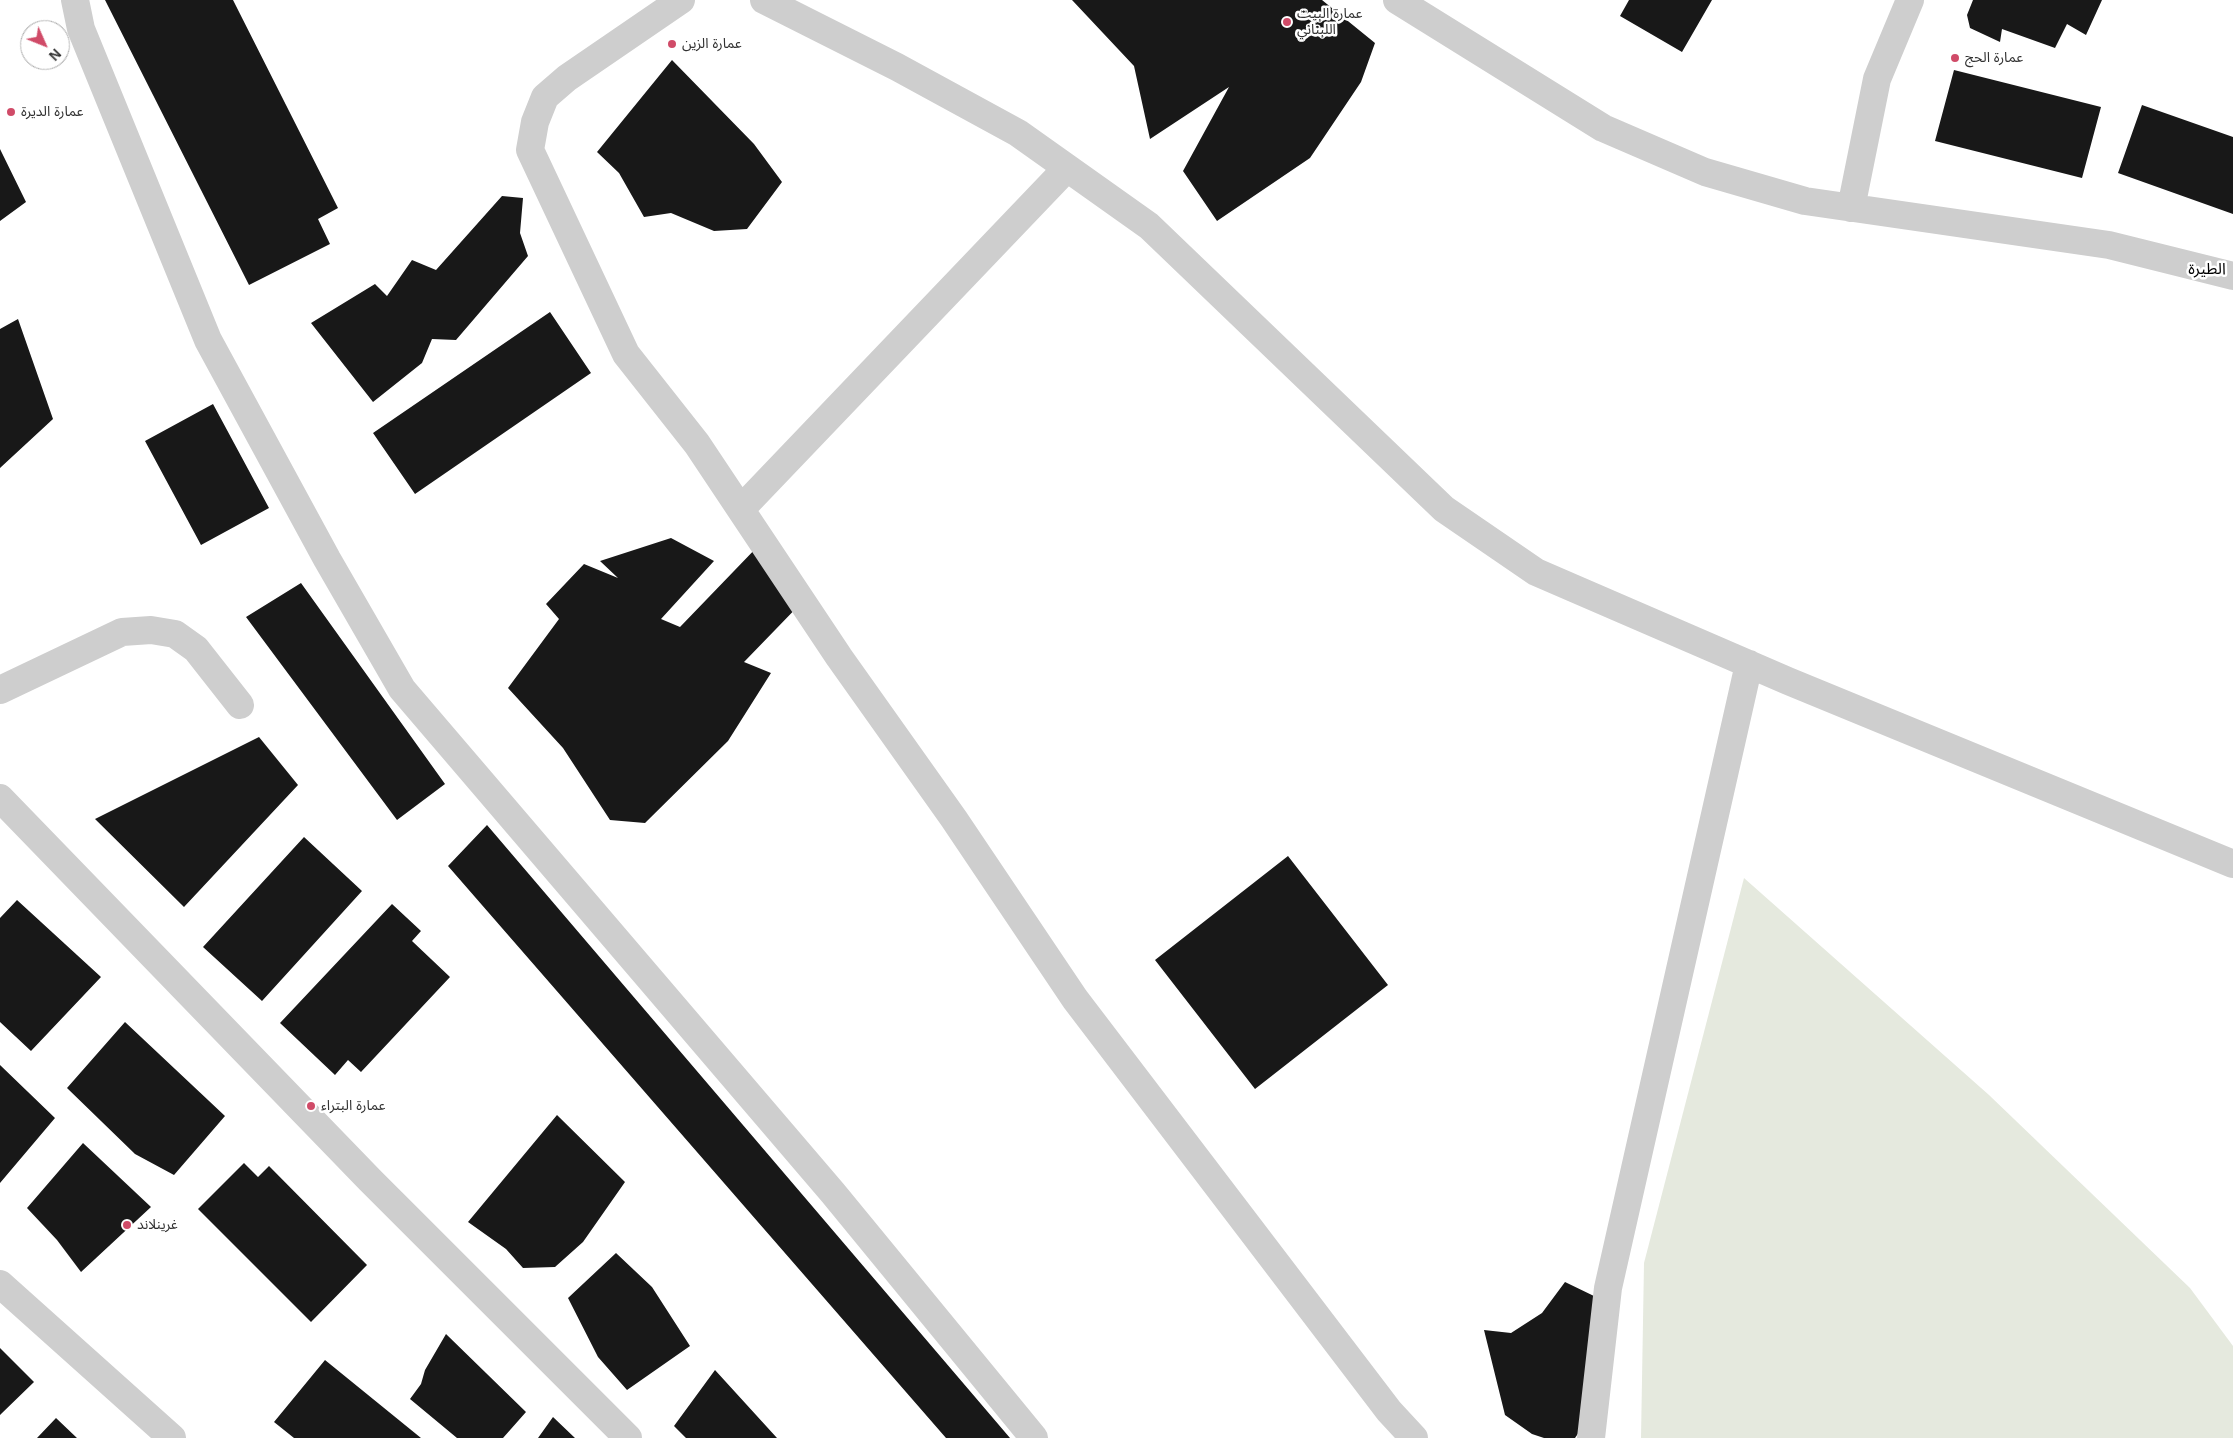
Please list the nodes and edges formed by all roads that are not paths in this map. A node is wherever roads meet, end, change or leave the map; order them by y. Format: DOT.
graph roads {
  1 [pos="56,0"];
  2 [pos="75,0"];
  3 [pos="681,0"];
  4 [pos="764,0"];
  5 [pos="1397,0"];
  6 [pos="1910,0"];
  7 [pos="81,29"];
  8 [pos="1067,168"];
  9 [pos="1851,208"];
  10 [pos="2233,276"];
  11 [pos="740,509"];
  12 [pos="1749,664"];
  13 [pos="0,690"];
  14 [pos="240,705"];
  15 [pos="0,798"];
  16 [pos="2233,864"];
  17 [pos="0,1284"];
  18 [pos="172,1438"];
  19 [pos="628,1438"];
  20 [pos="1034,1438"];
  21 [pos="1414,1438"];
  22 [pos="1591,1438"];
  1 -- 7 [label="street"];
  2 -- 7 [label="street"];
  3 -- 11 [label="street"];
  4 -- 8 [label="street"];
  5 -- 9 [label="street"];
  6 -- 9 [label="street"];
  7 -- 20 [label="street"];
  8 -- 11 [label="street"];
  8 -- 12 [label="street"];
  9 -- 10 [label="street"];
  11 -- 21 [label="street"];
  12 -- 16 [label="street"];
  12 -- 22 [label="street"];
  13 -- 14 [label="street"];
  15 -- 19 [label="street"];
  17 -- 18 [label="street"];
}
